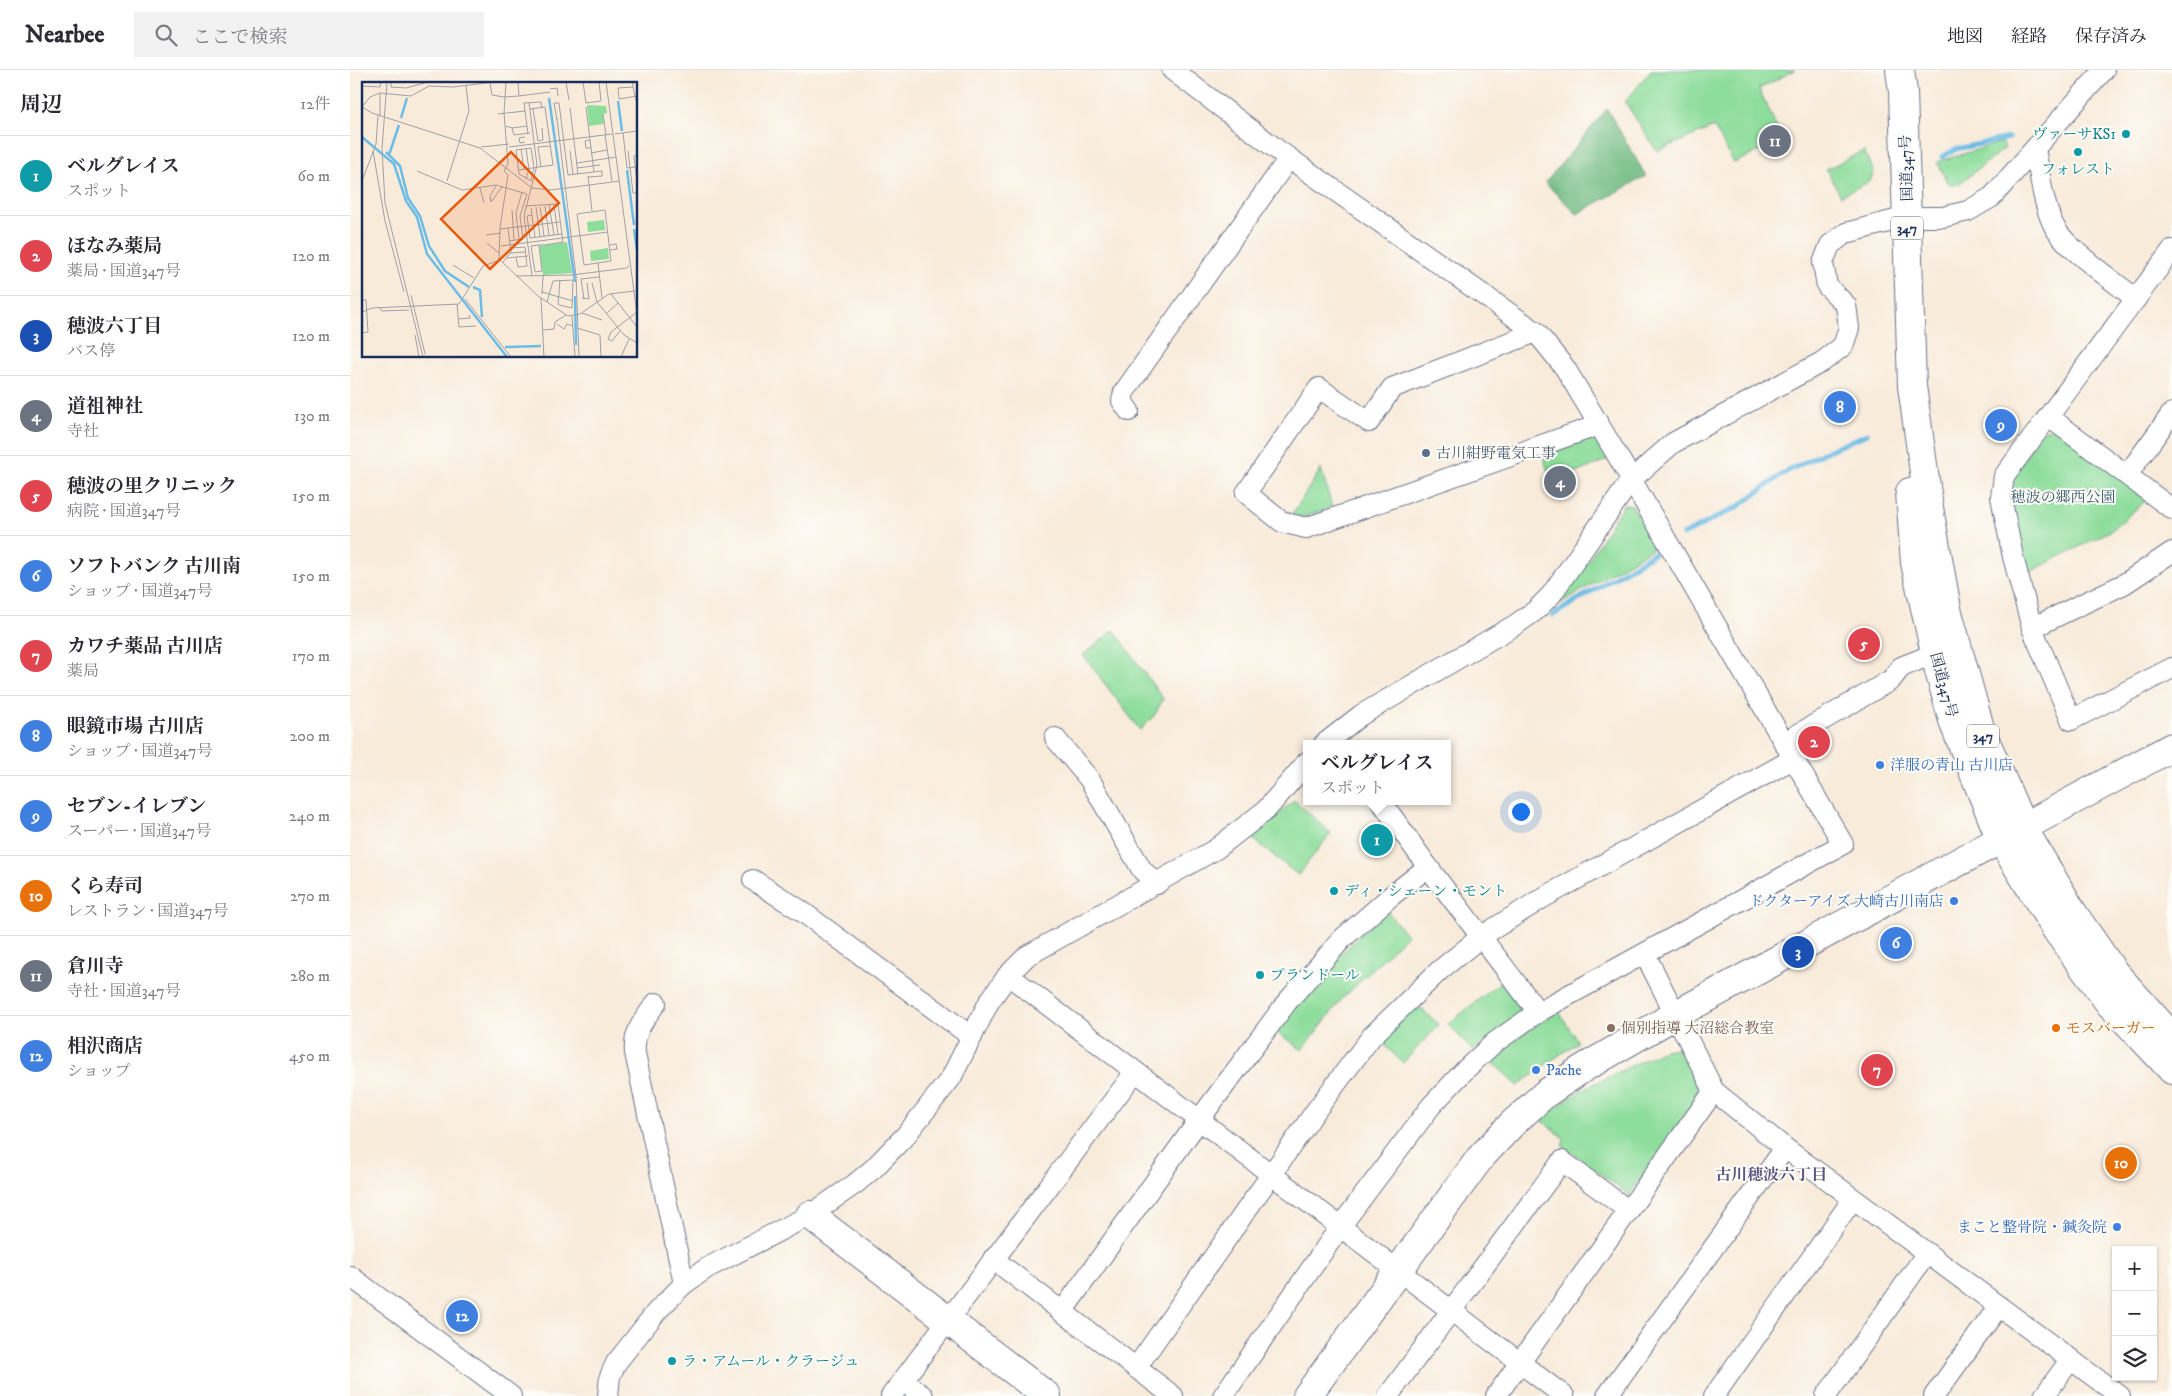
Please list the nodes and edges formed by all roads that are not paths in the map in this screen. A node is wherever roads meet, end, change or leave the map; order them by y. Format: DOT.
graph roads {
  1 [pos="1172,70"];
  2 [pos="1900,70"];
  3 [pos="2104,70"];
  4 [pos="2035,149"];
  5 [pos="1289,158"];
  6 [pos="1907,216"];
  7 [pos="2172,250"];
  8 [pos="2136,299"];
  9 [pos="1536,332"];
  10 [pos="1912,386"];
  11 [pos="1129,411"];
  12 [pos="2172,413"];
  13 [pos="2049,417"];
  14 [pos="1598,425"];
  15 [pos="2127,475"];
  16 [pos="1631,480"];
  17 [pos="2172,509"];
  18 [pos="2172,552"];
  19 [pos="2032,628"];
  20 [pos="1936,653"];
  21 [pos="2172,668"];
  22 [pos="1055,738"];
  23 [pos="1334,740"];
  24 [pos="2172,747"];
  25 [pos="1789,751"];
  26 [pos="1303,767"];
  27 [pos="1384,805"];
  28 [pos="2012,834"];
  29 [pos="1428,867"];
  30 [pos="753,880"];
  31 [pos="1156,884"];
  32 [pos="1482,936"];
  33 [pos="1645,954"];
  34 [pos="1008,974"];
  35 [pos="656,1003"];
  36 [pos="1538,1012"];
  37 [pos="1676,1015"];
  38 [pos="972,1037"];
  39 [pos="2172,1037"];
  40 [pos="2172,1070"];
  41 [pos="1135,1072"];
  42 [pos="1714,1092"];
  43 [pos="1199,1120"];
  44 [pos="1785,1148"];
  45 [pos="1272,1175"];
  46 [pos="1853,1199"];
  47 [pos="1629,1211"];
  48 [pos="810,1215"];
  49 [pos="1340,1227"];
  50 [pos="1927,1253"];
  51 [pos="993,1259"];
  52 [pos="1398,1270"];
  53 [pos="350,1276"];
  54 [pos="684,1284"];
  55 [pos="1999,1306"];
  56 [pos="1451,1311"];
  57 [pos="1062,1312"];
  58 [pos="947,1321"];
  59 [pos="2071,1359"];
  60 [pos="1520,1363"];
  61 [pos="1136,1368"];
  62 [pos="897,1388"];
  63 [pos="511,1396"];
  64 [pos="608,1396"];
  65 [pos="923,1396"];
  66 [pos="1046,1396"];
  67 [pos="1173,1396"];
  68 [pos="1223,1396"];
  69 [pos="1307,1396"];
  70 [pos="1388,1396"];
  71 [pos="1496,1396"];
  72 [pos="1564,1396"];
  73 [pos="1607,1396"];
  74 [pos="1714,1396"];
  75 [pos="1826,1396"];
  76 [pos="1934,1396"];
  77 [pos="2044,1396"];
  78 [pos="2120,1396"];
  1 -- 5 [label="street"];
  2 -- 6 [label="main road, 国道347号 / 347"];
  3 -- 4 [label="street"];
  4 -- 6 [label="street"];
  4 -- 8 [label="street"];
  5 -- 9 [label="street"];
  5 -- 11 [label="street"];
  6 -- 10 [label="main road, 国道347号 / 347"];
  6 -- 16 [label="street"];
  7 -- 8 [label="street"];
  8 -- 13 [label="street"];
  9 -- 14 [label="street"];
  9 -- 14 [label="street"];
  10 -- 20 [label="main road, 国道347号 / 347"];
  10 -- 28 [label="main road, 国道347号 / 347"];
  12 -- 15 [label="street"];
  13 -- 15 [label="street"];
  13 -- 19 [label="street"];
  14 -- 16 [label="street"];
  15 -- 17 [label="street"];
  16 -- 23 [label="street"];
  16 -- 25 [label="street"];
  18 -- 19 [label="street"];
  19 -- 21 [label="street"];
  20 -- 25 [label="street"];
  20 -- 28 [label="main road, 国道347号 / 347"];
  22 -- 31 [label="street"];
  24 -- 28 [label="main road"];
  25 -- 32 [label="street"];
  25 -- 33 [label="street"];
  26 -- 31 [label="street"];
  27 -- 29 [label="street"];
  28 -- 37 [label="main road"];
  28 -- 39 [label="main road, 国道347号 / 347"];
  28 -- 40 [label="main road, 国道347号 / 347"];
  29 -- 32 [label="street"];
  29 -- 43 [label="street"];
  30 -- 38 [label="street"];
  31 -- 34 [label="street"];
  32 -- 36 [label="street"];
  32 -- 45 [label="street"];
  33 -- 36 [label="street"];
  33 -- 37 [label="street"];
  34 -- 38 [label="street"];
  34 -- 41 [label="street"];
  35 -- 54 [label="street"];
  36 -- 49 [label="street"];
  37 -- 42 [label="street"];
  37 -- 52 [label="main road"];
  38 -- 48 [label="street"];
  41 -- 43 [label="street"];
  41 -- 51 [label="street"];
  42 -- 44 [label="street"];
  42 -- 47 [label="street"];
  43 -- 45 [label="street"];
  43 -- 57 [label="street"];
  44 -- 46 [label="street"];
  44 -- 73 [label="street"];
  45 -- 49 [label="street"];
  45 -- 61 [label="street"];
  46 -- 50 [label="street"];
  46 -- 74 [label="street"];
  47 -- 56 [label="street"];
  47 -- 60 [label="street"];
  48 -- 54 [label="street"];
  48 -- 58 [label="main road"];
  49 -- 52 [label="street"];
  49 -- 68 [label="street"];
  50 -- 55 [label="street"];
  50 -- 75 [label="street"];
  51 -- 57 [label="street"];
  51 -- 58 [label="street"];
  52 -- 56 [label="street"];
  52 -- 69 [label="main road"];
  53 -- 63 [label="street"];
  54 -- 64 [label="street"];
  55 -- 59 [label="street"];
  55 -- 76 [label="street"];
  56 -- 60 [label="street"];
  56 -- 70 [label="street"];
  57 -- 61 [label="street"];
  58 -- 62 [label="street"];
  58 -- 66 [label="main road"];
  59 -- 77 [label="street"];
  59 -- 78 [label="street"];
  60 -- 71 [label="street"];
  60 -- 72 [label="street"];
  61 -- 67 [label="street"];
  62 -- 65 [label="street"];
}
